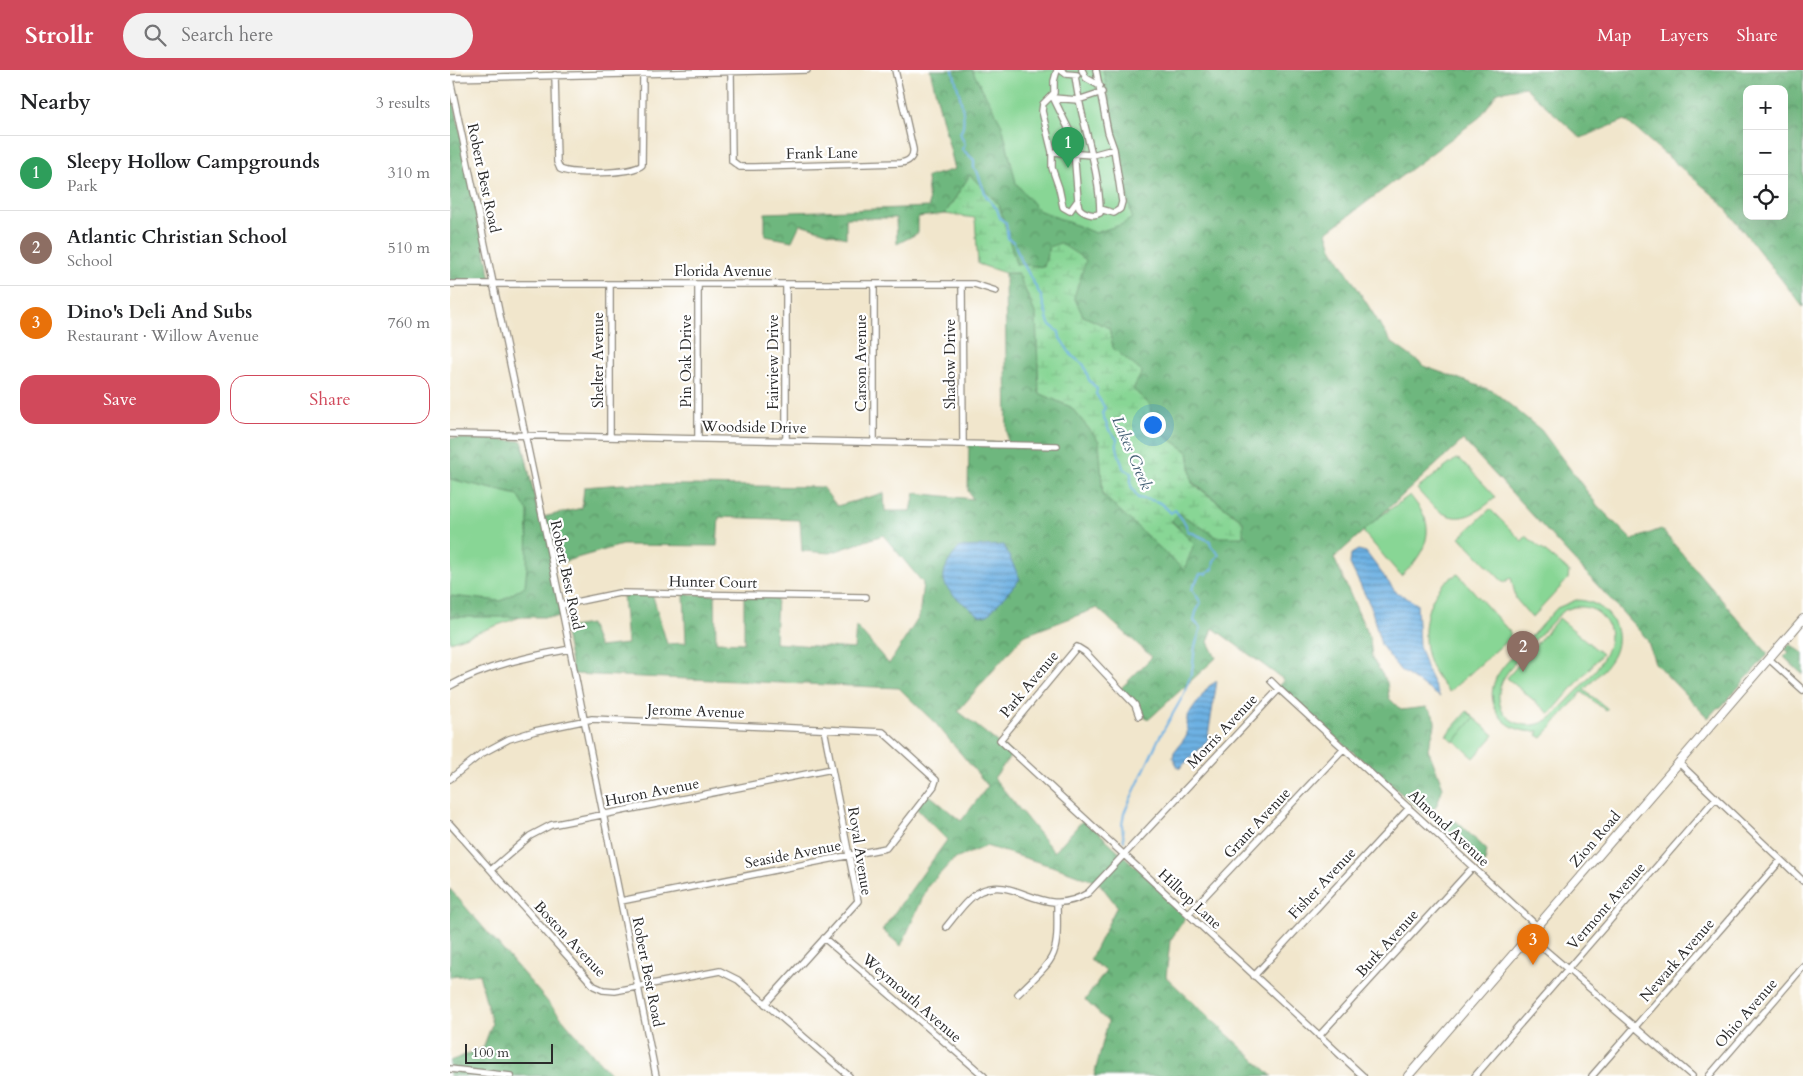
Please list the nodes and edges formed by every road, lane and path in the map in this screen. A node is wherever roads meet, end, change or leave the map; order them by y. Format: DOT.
graph roads {
  1 [pos="807,70"];
  2 [pos="895,70"];
  3 [pos="1059,70"];
  4 [pos="1096,70"];
  5 [pos="1082,71"];
  6 [pos="731,72"];
  7 [pos="642,73"];
  8 [pos="555,75"];
  9 [pos="1075,75"];
  10 [pos="450,79"];
  11 [pos="1101,89"];
  12 [pos="1052,98"];
  13 [pos="1078,100"];
  14 [pos="1114,149"];
  15 [pos="1052,152"];
  16 [pos="1073,154"];
  17 [pos="1092,155"];
  18 [pos="1078,200"];
  19 [pos="1100,209"];
  20 [pos="450,284"];
  21 [pos="494,284"];
  22 [pos="610,284"];
  23 [pos="698,284"];
  24 [pos="786,284"];
  25 [pos="874,284"];
  26 [pos="962,284"];
  27 [pos="996,291"];
  28 [pos="450,434"];
  29 [pos="525,435"];
  30 [pos="610,437"];
  31 [pos="698,438"];
  32 [pos="786,439"];
  33 [pos="874,442"];
  34 [pos="962,443"];
  35 [pos="1057,446"];
  36 [pos="866,597"];
  37 [pos="561,605"];
  38 [pos="1803,620"];
  39 [pos="570,649"];
  40 [pos="1769,658"];
  41 [pos="1271,680"];
  42 [pos="450,686"];
  43 [pos="1279,688"];
  44 [pos="1803,690"];
  45 [pos="1139,716"];
  46 [pos="584,721"];
  47 [pos="824,729"];
  48 [pos="1000,741"];
  49 [pos="1344,748"];
  50 [pos="1679,763"];
  51 [pos="832,769"];
  52 [pos="450,779"];
  53 [pos="936,780"];
  54 [pos="1716,798"];
  55 [pos="1408,808"];
  56 [pos="604,815"];
  57 [pos="450,824"];
  58 [pos="850,856"];
  59 [pos="1124,856"];
  60 [pos="1781,860"];
  61 [pos="1473,867"];
  62 [pos="491,870"];
  63 [pos="1803,881"];
  64 [pos="621,901"];
  65 [pos="1057,904"];
  66 [pos="1188,914"];
  67 [pos="1538,926"];
  68 [pos="946,927"];
  69 [pos="1530,936"];
  70 [pos="824,938"];
  71 [pos="1803,967"];
  72 [pos="1568,969"];
  73 [pos="1254,976"];
  74 [pos="638,987"];
  75 [pos="1018,994"];
  76 [pos="765,1004"];
  77 [pos="1635,1027"];
  78 [pos="1320,1036"];
  79 [pos="450,1069"];
  80 [pos="511,1076"];
  81 [pos="656,1076"];
  82 [pos="849,1076"];
  83 [pos="984,1076"];
  84 [pos="1363,1076"];
  85 [pos="1408,1076"];
  86 [pos="1475,1076"];
  87 [pos="1592,1076"];
  88 [pos="1692,1076"];
  89 [pos="1709,1076"];
  1 -- 6 [label="street"];
  2 -- 6 [label="street, Frank Lane"];
  3 -- 9 [label="street"];
  3 -- 12 [label="street"];
  4 -- 11 [label="street"];
  5 -- 9 [label="street"];
  5 -- 11 [label="street"];
  6 -- 7 [label="street"];
  7 -- 8 [label="street"];
  7 -- 8 [label="street"];
  8 -- 10 [label="street"];
  9 -- 13 [label="street"];
  10 -- 21 [label="street, Robert Best Road"];
  11 -- 13 [label="street"];
  11 -- 14 [label="street"];
  12 -- 13 [label="street"];
  12 -- 15 [label="street"];
  12 -- 16 [label="street"];
  13 -- 17 [label="street"];
  14 -- 17 [label="street"];
  14 -- 19 [label="street"];
  15 -- 16 [label="street"];
  15 -- 18 [label="street"];
  16 -- 17 [label="street"];
  16 -- 18 [label="street"];
  17 -- 19 [label="street"];
  18 -- 19 [label="street"];
  20 -- 21 [label="street, Florida Avenue"];
  21 -- 22 [label="street, Florida Avenue"];
  21 -- 29 [label="street, Robert Best Road"];
  22 -- 23 [label="street, Florida Avenue"];
  22 -- 30 [label="street, Shelter Avenue"];
  23 -- 24 [label="street, Florida Avenue"];
  23 -- 31 [label="street, Pin Oak Drive"];
  24 -- 25 [label="street, Florida Avenue"];
  24 -- 32 [label="street, Fairview Drive"];
  25 -- 26 [label="street, Florida Avenue"];
  25 -- 33 [label="street, Carson Avenue"];
  26 -- 27 [label="street, Florida Avenue"];
  26 -- 34 [label="street, Shadow Drive"];
  28 -- 29 [label="street, Woodside Drive"];
  29 -- 30 [label="street, Woodside Drive"];
  29 -- 37 [label="street, Robert Best Road"];
  30 -- 31 [label="street, Woodside Drive"];
  31 -- 32 [label="street, Woodside Drive"];
  32 -- 33 [label="street, Woodside Drive"];
  33 -- 34 [label="street, Woodside Drive"];
  34 -- 35 [label="street, Woodside Drive"];
  36 -- 37 [label="street, Hunter Court"];
  37 -- 39 [label="street, Robert Best Road"];
  38 -- 40 [label="street, Zion Road"];
  39 -- 42 [label="street"];
  39 -- 46 [label="street, Robert Best Road"];
  40 -- 44 [label="street"];
  40 -- 50 [label="street, Zion Road"];
  41 -- 43 [label="street"];
  43 -- 49 [label="street"];
  43 -- 59 [label="street, Morris Avenue"];
  45 -- 48 [label="street, Park Avenue"];
  46 -- 47 [label="street, Jerome Avenue"];
  46 -- 52 [label="street, Jerome Avenue"];
  46 -- 56 [label="street, Robert Best Road"];
  47 -- 51 [label="street, Royal Avenue"];
  47 -- 53 [label="street, Jerome Avenue"];
  48 -- 59 [label="street, Hilltop Lane"];
  49 -- 55 [label="street, Almond Avenue"];
  49 -- 66 [label="street, Grant Avenue"];
  50 -- 54 [label="street"];
  50 -- 67 [label="street, Zion Road"];
  51 -- 56 [label="street, Huron Avenue"];
  51 -- 58 [label="street, Royal Avenue"];
  53 -- 58 [label="street, Seaside Avenue"];
  54 -- 60 [label="street"];
  54 -- 72 [label="street, Vermont Avenue"];
  55 -- 61 [label="street, Almond Avenue"];
  55 -- 73 [label="street, Fisher Avenue"];
  56 -- 62 [label="street, Huron Avenue"];
  56 -- 64 [label="street, Robert Best Road"];
  57 -- 62 [label="street, Boston Avenue"];
  58 -- 64 [label="street, Seaside Avenue"];
  58 -- 70 [label="street, Royal Avenue"];
  59 -- 65 [label="street, Morris Avenue"];
  59 -- 66 [label="street, Hilltop Lane"];
  60 -- 63 [label="street"];
  60 -- 77 [label="street, Newark Avenue"];
  61 -- 67 [label="street, Almond Avenue"];
  61 -- 78 [label="street, Burk Avenue"];
  62 -- 74 [label="street, Boston Avenue"];
  64 -- 74 [label="street, Robert Best Road"];
  65 -- 68 [label="street"];
  65 -- 75 [label="street"];
  66 -- 73 [label="street, Hilltop Lane"];
  67 -- 69 [label="street, Zion Road"];
  69 -- 72 [label="street"];
  69 -- 85 [label="street, Zion Road"];
  70 -- 76 [label="street, Royal Avenue"];
  70 -- 83 [label="street, Weymouth Avenue"];
  71 -- 89 [label="street, Ohio Avenue"];
  72 -- 77 [label="street"];
  72 -- 86 [label="street, Vermont Avenue"];
  73 -- 78 [label="street, Hilltop Lane"];
  74 -- 76 [label="street, Boston Avenue"];
  74 -- 81 [label="street, Robert Best Road"];
  76 -- 82 [label="street, Boston Avenue"];
  77 -- 87 [label="street, Newark Avenue"];
  77 -- 88 [label="street"];
  78 -- 84 [label="street, Hilltop Lane"];
  79 -- 80 [label="street"];
}
